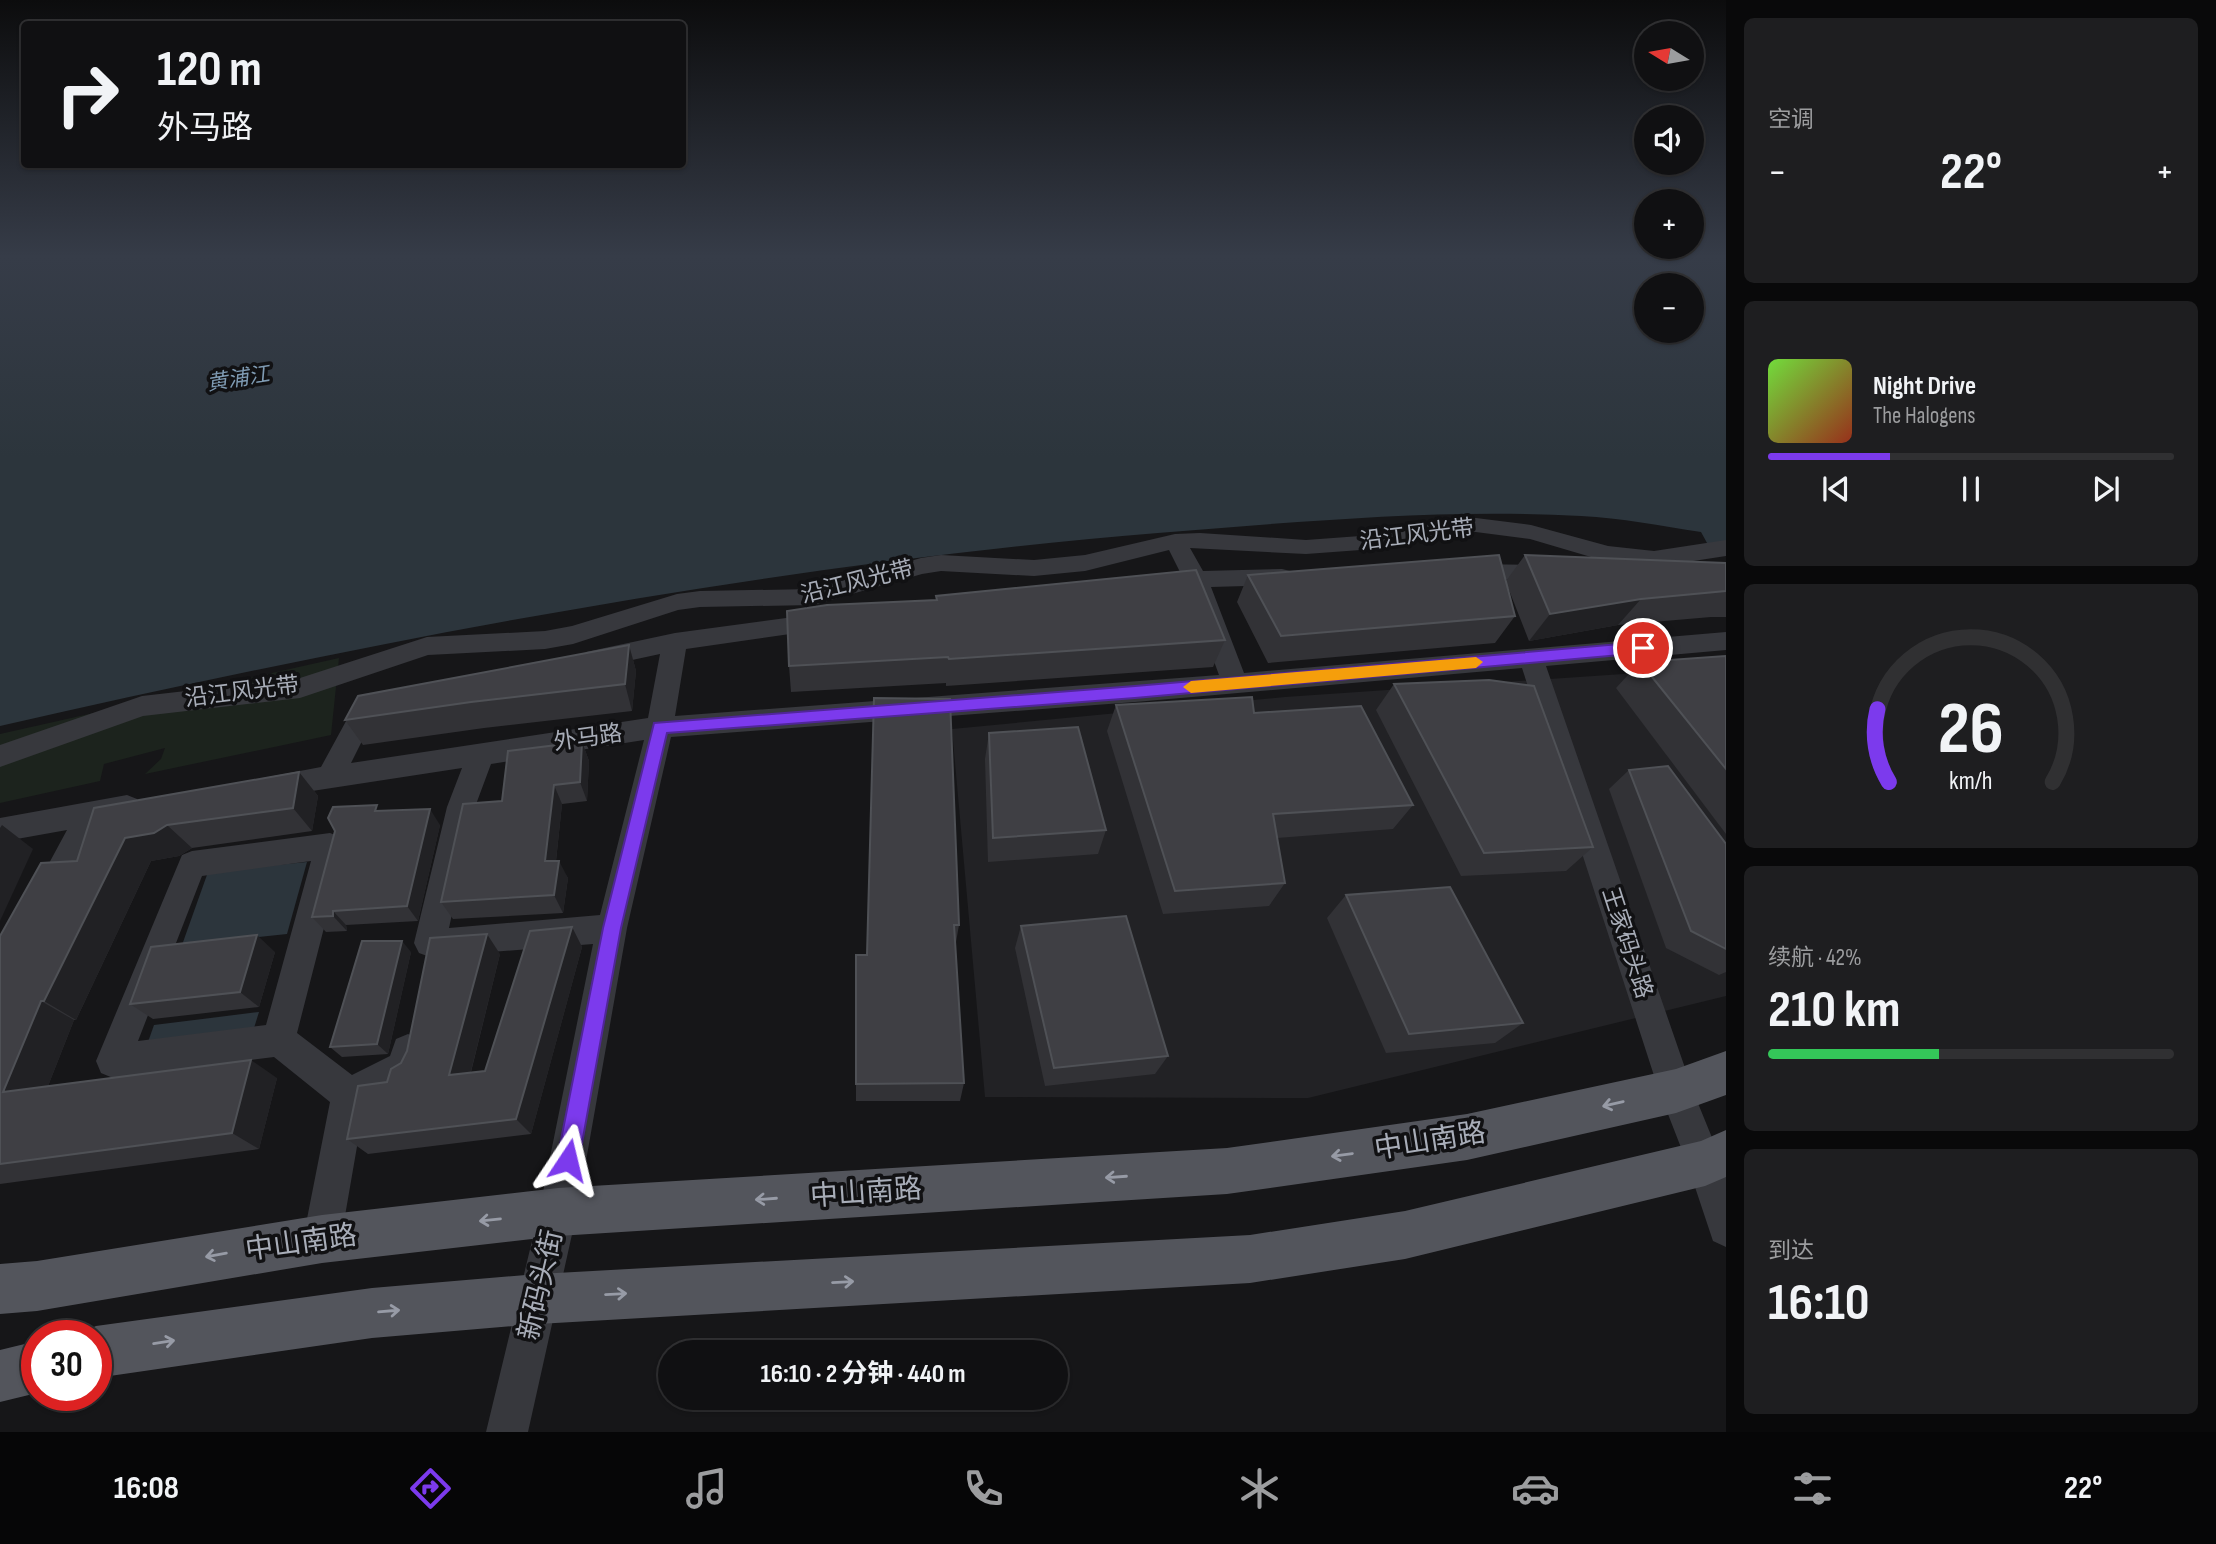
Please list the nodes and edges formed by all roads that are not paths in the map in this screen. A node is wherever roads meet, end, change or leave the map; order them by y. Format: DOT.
graph roads {
  1 [pos="1175,541"];
  2 [pos="1726,548"];
  3 [pos="1447,572"];
  4 [pos="1572,573"];
  5 [pos="1600,575"];
  6 [pos="1308,576"];
  7 [pos="1684,578"];
  8 [pos="1196,579"];
  9 [pos="1146,581"];
  10 [pos="850,618"];
  11 [pos="1726,641"];
  12 [pos="674,642"];
  13 [pos="1531,657"];
  14 [pos="567,665"];
  15 [pos="1236,683"];
  16 [pos="393,702"];
  17 [pos="660,727"];
  18 [pos="481,753"];
  19 [pos="0,757"];
  20 [pos="329,778"];
  21 [pos="250,789"];
  22 [pos="157,803"];
  23 [pos="90,813"];
  24 [pos="0,830"];
  25 [pos="32,922"];
  26 [pos="612,928"];
  27 [pos="415,1017"];
  28 [pos="279,1040"];
  29 [pos="1726,1073"];
  30 [pos="1676,1091"];
  31 [pos="349,1094"];
  32 [pos="1715,1158"];
  33 [pos="558,1212"];
  34 [pos="1726,1228"];
  35 [pos="323,1239"];
  36 [pos="0,1289"];
  37 [pos="538,1299"];
  38 [pos="112,1350"];
  39 [pos="21,1371"];
  40 [pos="0,1376"];
  41 [pos="508,1432"];
  1 -- 2 [label="street, 沿江风光带"];
  1 -- 8 [label="street"];
  1 -- 19 [label="street, 沿江风光带"];
  3 -- 4 [label="street"];
  5 -- 7 [label="street"];
  6 -- 8 [label="street"];
  8 -- 9 [label="street"];
  8 -- 15 [label="street"];
  10 -- 12 [label="street"];
  11 -- 13 [label="street, 外马路"];
  12 -- 14 [label="street"];
  12 -- 17 [label="street, 新码头街"];
  13 -- 15 [label="street, 外马路"];
  13 -- 30 [label="street, 王家码头路"];
  15 -- 17 [label="street, 外马路"];
  16 -- 20 [label="street"];
  17 -- 18 [label="street, 外马路"];
  17 -- 26 [label="street, 新码头街"];
  18 -- 20 [label="street, 外马路"];
  18 -- 26 [label="street"];
  20 -- 21 [label="street, 外马路"];
  22 -- 23 [label="street"];
  23 -- 24 [label="street"];
  23 -- 25 [label="street"];
  26 -- 33 [label="street, 新码头街"];
  27 -- 31 [label="street"];
  28 -- 28 [label="street"];
  28 -- 31 [label="street"];
  29 -- 30 [label="main road, 中山南路"];
  30 -- 32 [label="street, 王家码头路"];
  30 -- 33 [label="main road, 中山南路, one-way"];
  31 -- 35 [label="street"];
  32 -- 34 [label="street, 王家码头路"];
  37 -- 32 [label="main road, one-way"];
  33 -- 35 [label="main road, 中山南路, one-way"];
  33 -- 37 [label="street, 新码头街"];
  35 -- 36 [label="main road, 中山南路, one-way"];
  38 -- 37 [label="main road, one-way"];
  37 -- 41 [label="street, 新码头街"];
  39 -- 40 [label="main road"];
}
